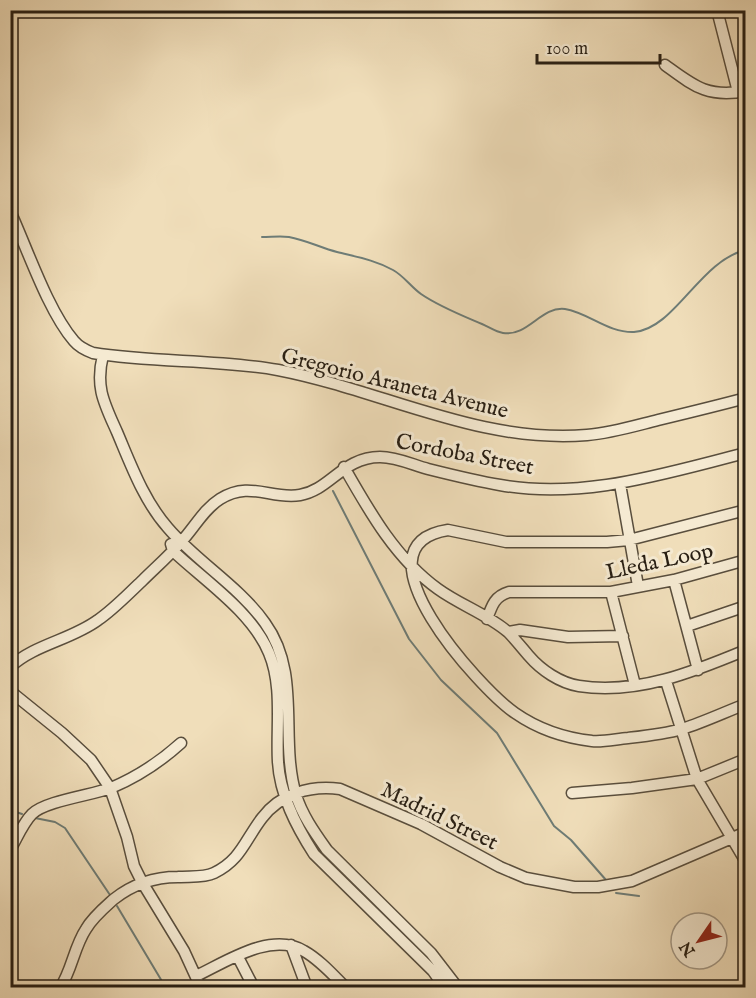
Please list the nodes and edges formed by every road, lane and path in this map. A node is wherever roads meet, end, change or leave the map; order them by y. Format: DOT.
graph roads {
  1 [pos="717,10"];
  2 [pos="664,65"];
  3 [pos="742,92"];
  4 [pos="10,211"];
  5 [pos="103,355"];
  6 [pos="746,398"];
  7 [pos="746,453"];
  8 [pos="345,467"];
  9 [pos="620,484"];
  10 [pos="746,510"];
  11 [pos="629,540"];
  12 [pos="177,547"];
  13 [pos="746,560"];
  14 [pos="411,566"];
  15 [pos="674,580"];
  16 [pos="638,586"];
  17 [pos="610,592"];
  18 [pos="746,606"];
  19 [pos="487,619"];
  20 [pos="687,626"];
  21 [pos="508,632"];
  22 [pos="623,636"];
  23 [pos="746,650"];
  24 [pos="10,667"];
  25 [pos="698,670"];
  26 [pos="666,681"];
  27 [pos="635,685"];
  28 [pos="10,692"];
  29 [pos="746,704"];
  30 [pos="680,730"];
  31 [pos="181,743"];
  32 [pos="746,759"];
  33 [pos="697,779"];
  34 [pos="110,788"];
  35 [pos="572,793"];
  36 [pos="291,796"];
  37 [pos="746,832"];
  38 [pos="731,838"];
  39 [pos="10,850"];
  40 [pos="746,861"];
  41 [pos="141,882"];
  42 [pos="291,945"];
  43 [pos="238,957"];
  44 [pos="196,976"];
  45 [pos="60,987"];
  46 [pos="201,987"];
  47 [pos="254,987"];
  48 [pos="308,987"];
  49 [pos="346,987"];
  50 [pos="445,987"];
  51 [pos="458,987"];
  1 -- 3 [label="street"];
  2 -- 3 [label="street"];
  4 -- 5 [label="street, Gregorio Araneta Avenue"];
  5 -- 6 [label="street, Gregorio Araneta Avenue"];
  5 -- 12 [label="street"];
  7 -- 9 [label="street, Cordoba Street"];
  8 -- 9 [label="street, Cordoba Street"];
  8 -- 12 [label="street, Cordoba Street"];
  8 -- 14 [label="street"];
  9 -- 11 [label="street"];
  10 -- 11 [label="street"];
  11 -- 14 [label="street"];
  11 -- 16 [label="street"];
  12 -- 24 [label="street, Cordoba Street"];
  12 -- 36 [label="street"];
  13 -- 15 [label="street, Lleda Loop"];
  14 -- 19 [label="street"];
  14 -- 30 [label="street"];
  15 -- 16 [label="street, Lleda Loop"];
  15 -- 20 [label="street"];
  16 -- 17 [label="street, Lleda Loop"];
  17 -- 19 [label="street, Lleda Loop"];
  17 -- 22 [label="street"];
  18 -- 20 [label="street"];
  19 -- 21 [label="street"];
  20 -- 25 [label="street"];
  21 -- 22 [label="street"];
  21 -- 27 [label="street"];
  22 -- 27 [label="street"];
  23 -- 25 [label="street"];
  25 -- 26 [label="street"];
  26 -- 27 [label="street"];
  26 -- 30 [label="street"];
  28 -- 34 [label="street"];
  29 -- 30 [label="street"];
  30 -- 33 [label="street"];
  31 -- 34 [label="street"];
  32 -- 33 [label="street"];
  33 -- 35 [label="street"];
  33 -- 38 [label="street"];
  34 -- 39 [label="street"];
  34 -- 41 [label="street"];
  36 -- 38 [label="street, Madrid Street"];
  36 -- 41 [label="street, Madrid Street"];
  36 -- 50 [label="street"];
  36 -- 51 [label="street"];
  37 -- 38 [label="street, Madrid Street"];
  38 -- 40 [label="street"];
  41 -- 44 [label="street"];
  41 -- 45 [label="street"];
  42 -- 43 [label="street"];
  42 -- 48 [label="street"];
  42 -- 49 [label="street"];
  43 -- 44 [label="street"];
  43 -- 47 [label="street"];
  44 -- 46 [label="street"];
}
